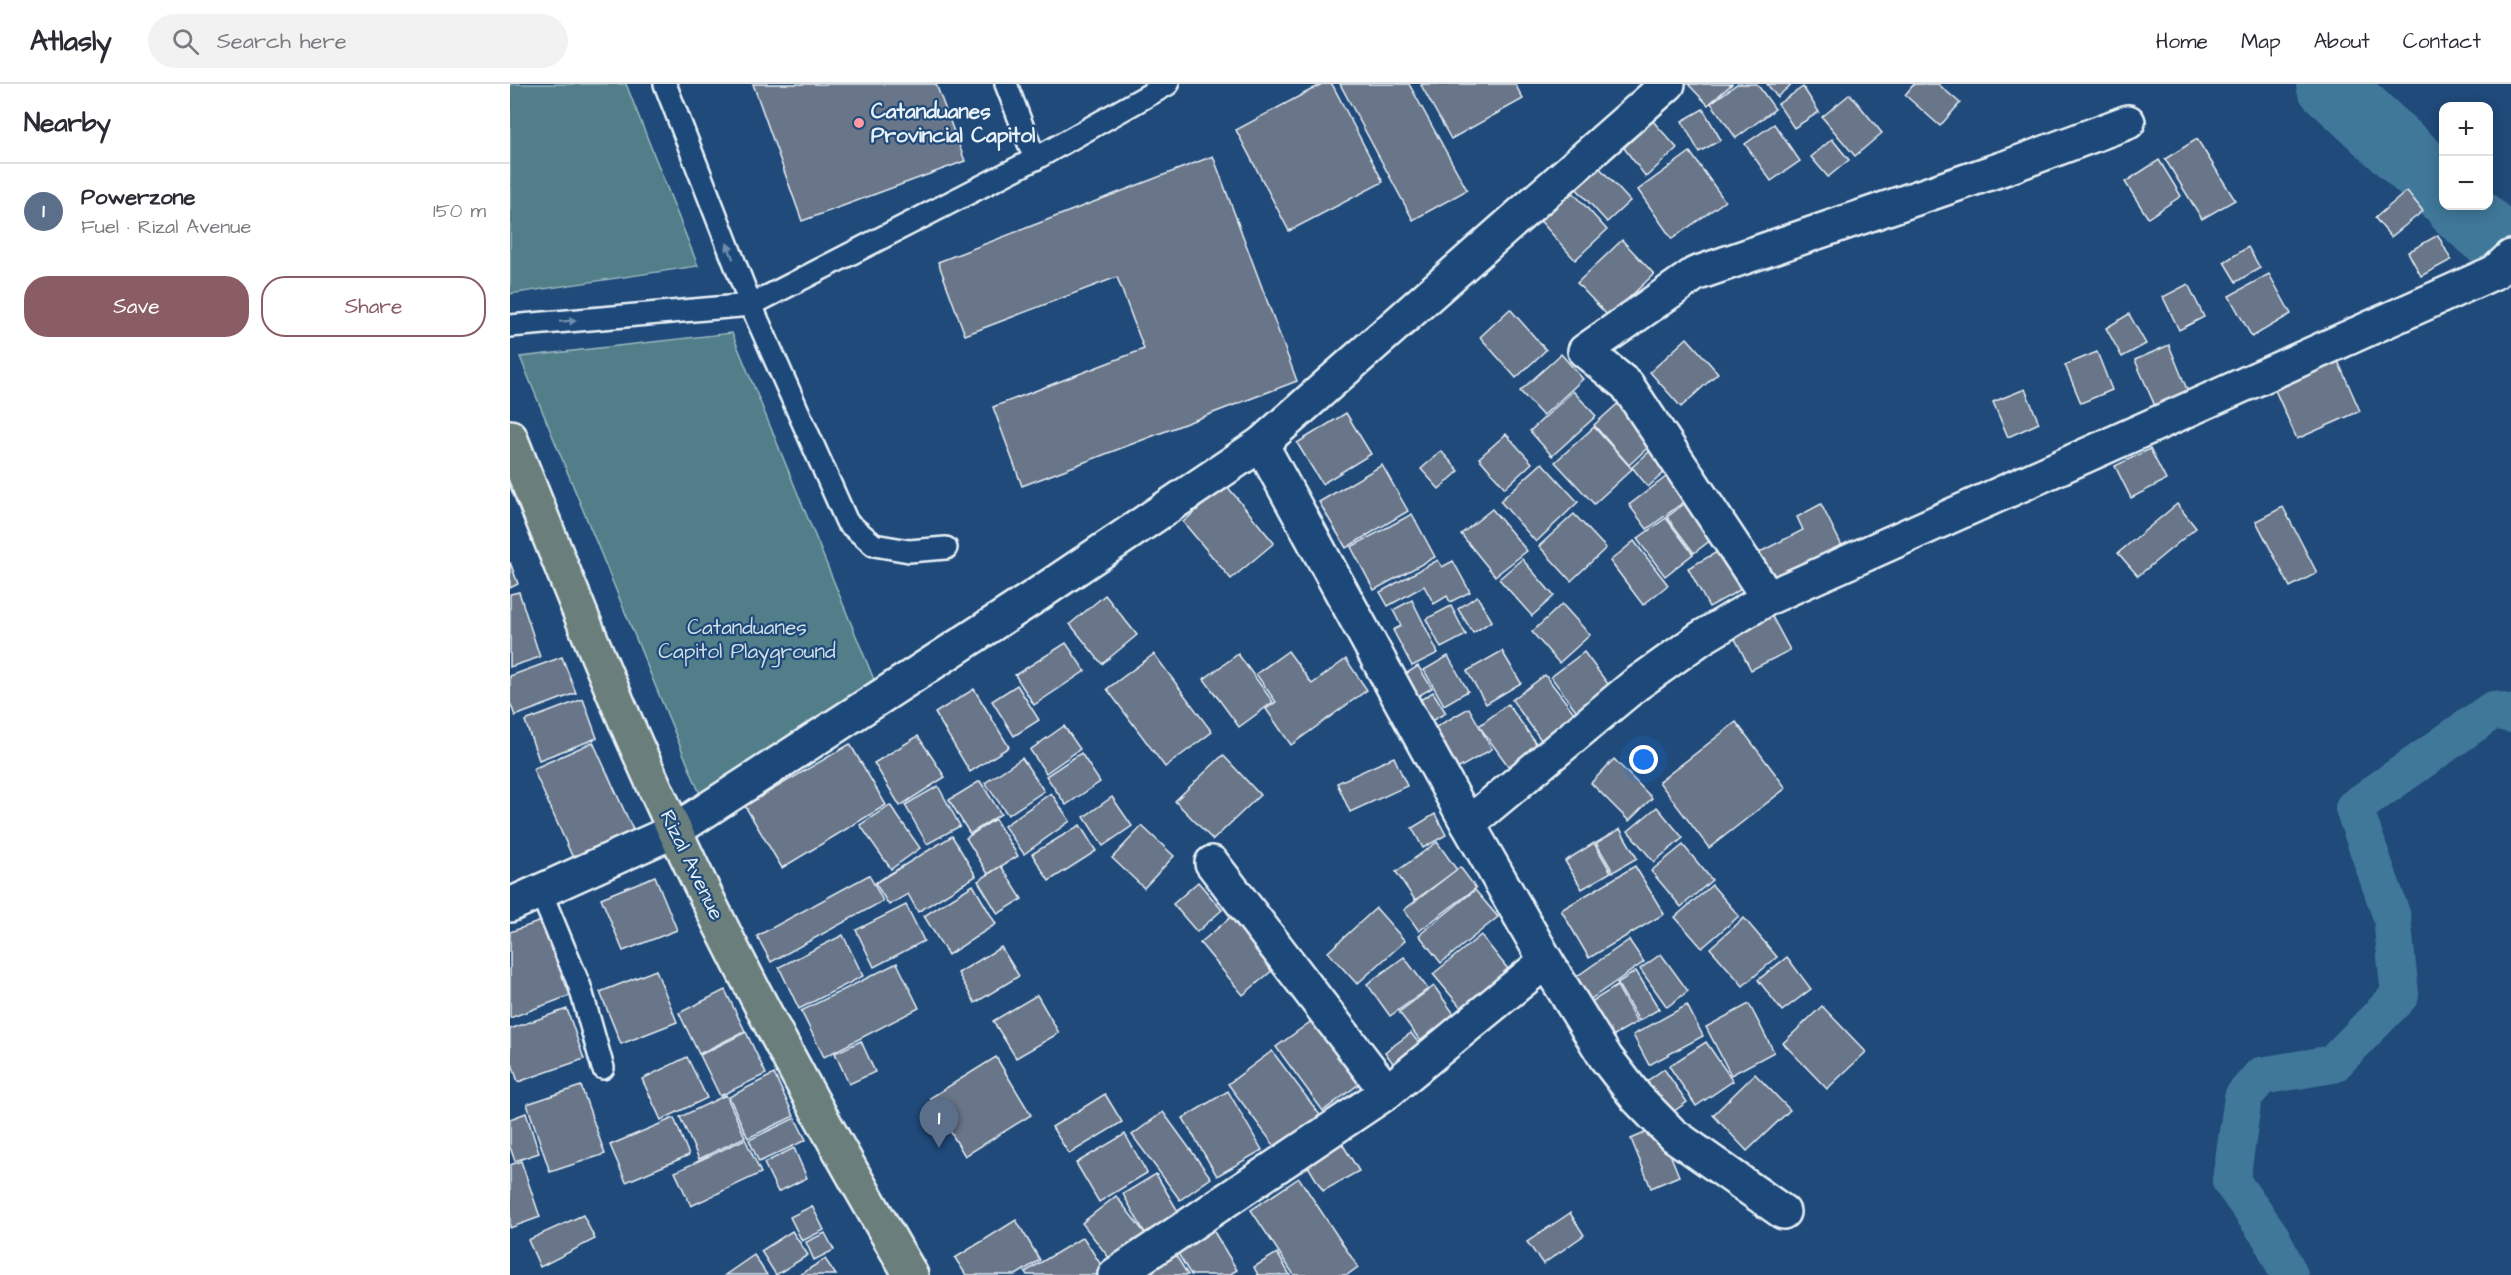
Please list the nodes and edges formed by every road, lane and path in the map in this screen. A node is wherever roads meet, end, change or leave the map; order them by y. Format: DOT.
graph roads {
  1 [pos="665,84"];
  2 [pos="1006,84"];
  3 [pos="1168,84"];
  4 [pos="1668,84"];
  5 [pos="2128,122"];
  6 [pos="1035,159"];
  7 [pos="2511,256"];
  8 [pos="751,305"];
  9 [pos="510,326"];
  10 [pos="510,437"];
  11 [pos="1260,444"];
  12 [pos="946,548"];
  13 [pos="1768,598"];
  14 [pos="1468,824"];
  15 [pos="674,831"];
  16 [pos="1212,863"];
  17 [pos="540,890"];
  18 [pos="510,905"];
  19 [pos="1546,961"];
  20 [pos="603,1068"];
  21 [pos="1387,1092"];
  22 [pos="1783,1212"];
  23 [pos="911,1275"];
  24 [pos="1115,1275"];
  8 -- 1 [label="lane, one-way"];
  2 -- 6 [label="lane"];
  3 -- 6 [label="lane"];
  4 -- 11 [label="street"];
  5 -- 13 [label="street"];
  6 -- 8 [label="lane"];
  7 -- 13 [label="street"];
  9 -- 8 [label="lane, one-way"];
  8 -- 12 [label="lane"];
  10 -- 15 [label="main road, Rizal Avenue"];
  11 -- 14 [label="street"];
  11 -- 15 [label="street"];
  13 -- 14 [label="street"];
  14 -- 19 [label="street"];
  15 -- 17 [label="street"];
  15 -- 23 [label="main road, Rizal Avenue"];
  16 -- 21 [label="street"];
  17 -- 18 [label="street"];
  17 -- 20 [label="lane"];
  19 -- 21 [label="street"];
  19 -- 22 [label="street"];
  21 -- 24 [label="street"];
}
